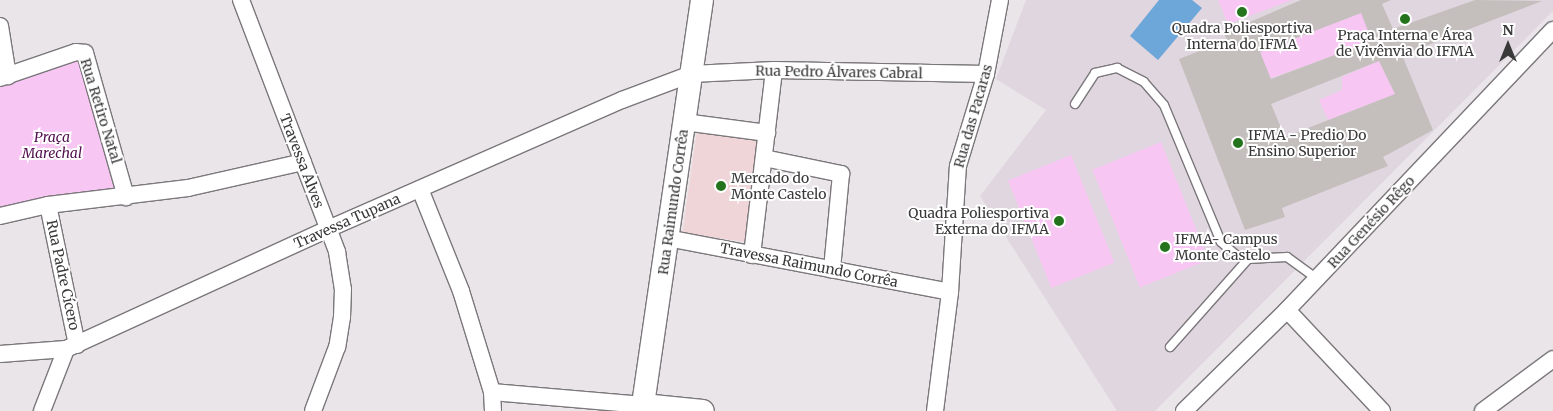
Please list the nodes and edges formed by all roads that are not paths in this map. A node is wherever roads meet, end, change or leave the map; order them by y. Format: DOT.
graph roads {
  1 [pos="241,0"];
  2 [pos="702,0"];
  3 [pos="1000,0"];
  4 [pos="0,26"];
  5 [pos="1553,30"];
  6 [pos="774,70"];
  7 [pos="691,74"];
  8 [pos="986,74"];
  9 [pos="4,77"];
  10 [pos="1075,104"];
  11 [pos="684,122"];
  12 [pos="767,133"];
  13 [pos="764,158"];
  14 [pos="303,162"];
  15 [pos="420,189"];
  16 [pos="126,197"];
  17 [pos="48,205"];
  18 [pos="0,216"];
  19 [pos="328,229"];
  20 [pos="667,238"];
  21 [pos="752,255"];
  22 [pos="1248,259"];
  23 [pos="832,270"];
  24 [pos="1316,279"];
  25 [pos="950,292"];
  26 [pos="1287,310"];
  27 [pos="72,347"];
  28 [pos="1170,347"];
  29 [pos="0,354"];
  30 [pos="1553,359"];
  31 [pos="492,392"];
  32 [pos="642,408"];
  33 [pos="42,411"];
  34 [pos="313,411"];
  35 [pos="493,411"];
  36 [pos="703,411"];
  37 [pos="935,411"];
  38 [pos="1184,411"];
  39 [pos="1382,411"];
  40 [pos="1484,411"];
  1 -- 14 [label="street, Travessa Alves"];
  2 -- 7 [label="street, Rua Raimundo Corrêa"];
  3 -- 8 [label="street, Rua das Pacaras"];
  4 -- 9 [label="street"];
  5 -- 24 [label="street, Rua Genésio Rêgo"];
  6 -- 7 [label="street, Rua Pedro Álvares Cabral"];
  6 -- 8 [label="street, Rua Pedro Álvares Cabral"];
  6 -- 12 [label="street"];
  7 -- 11 [label="street, Rua Raimundo Corrêa"];
  7 -- 15 [label="street, Travessa Tupana"];
  8 -- 25 [label="street, Rua das Pacaras"];
  9 -- 16 [label="street, Rua Retiro Natal"];
  10 -- 22 [label="lane"];
  11 -- 12 [label="street"];
  11 -- 20 [label="street, Rua Raimundo Corrêa"];
  12 -- 13 [label="street"];
  13 -- 21 [label="street"];
  13 -- 23 [label="street"];
  14 -- 16 [label="street"];
  14 -- 19 [label="street, Travessa Alves"];
  15 -- 19 [label="street, Travessa Tupana"];
  15 -- 31 [label="street"];
  16 -- 17 [label="street"];
  17 -- 18 [label="street"];
  17 -- 27 [label="street, Rua Padre Cícero"];
  19 -- 27 [label="street, Travessa Tupana"];
  19 -- 34 [label="street, Travessa Alves"];
  20 -- 21 [label="street, Travessa Raimundo Corrêa"];
  20 -- 32 [label="street, Rua Raimundo Corrêa"];
  21 -- 23 [label="street, Travessa Raimundo Corrêa"];
  22 -- 24 [label="lane"];
  22 -- 28 [label="lane"];
  23 -- 25 [label="street, Travessa Raimundo Corrêa"];
  24 -- 26 [label="street, Rua Genésio Rêgo"];
  25 -- 37 [label="street, Rua das Pacaras"];
  26 -- 38 [label="street, Rua Genésio Rêgo"];
  26 -- 39 [label="street"];
  27 -- 29 [label="street, Travessa Tupana"];
  27 -- 33 [label="street, Rua Padre Cícero"];
  30 -- 40 [label="street"];
  31 -- 32 [label="street"];
  31 -- 35 [label="street"];
  32 -- 36 [label="street"];
}
